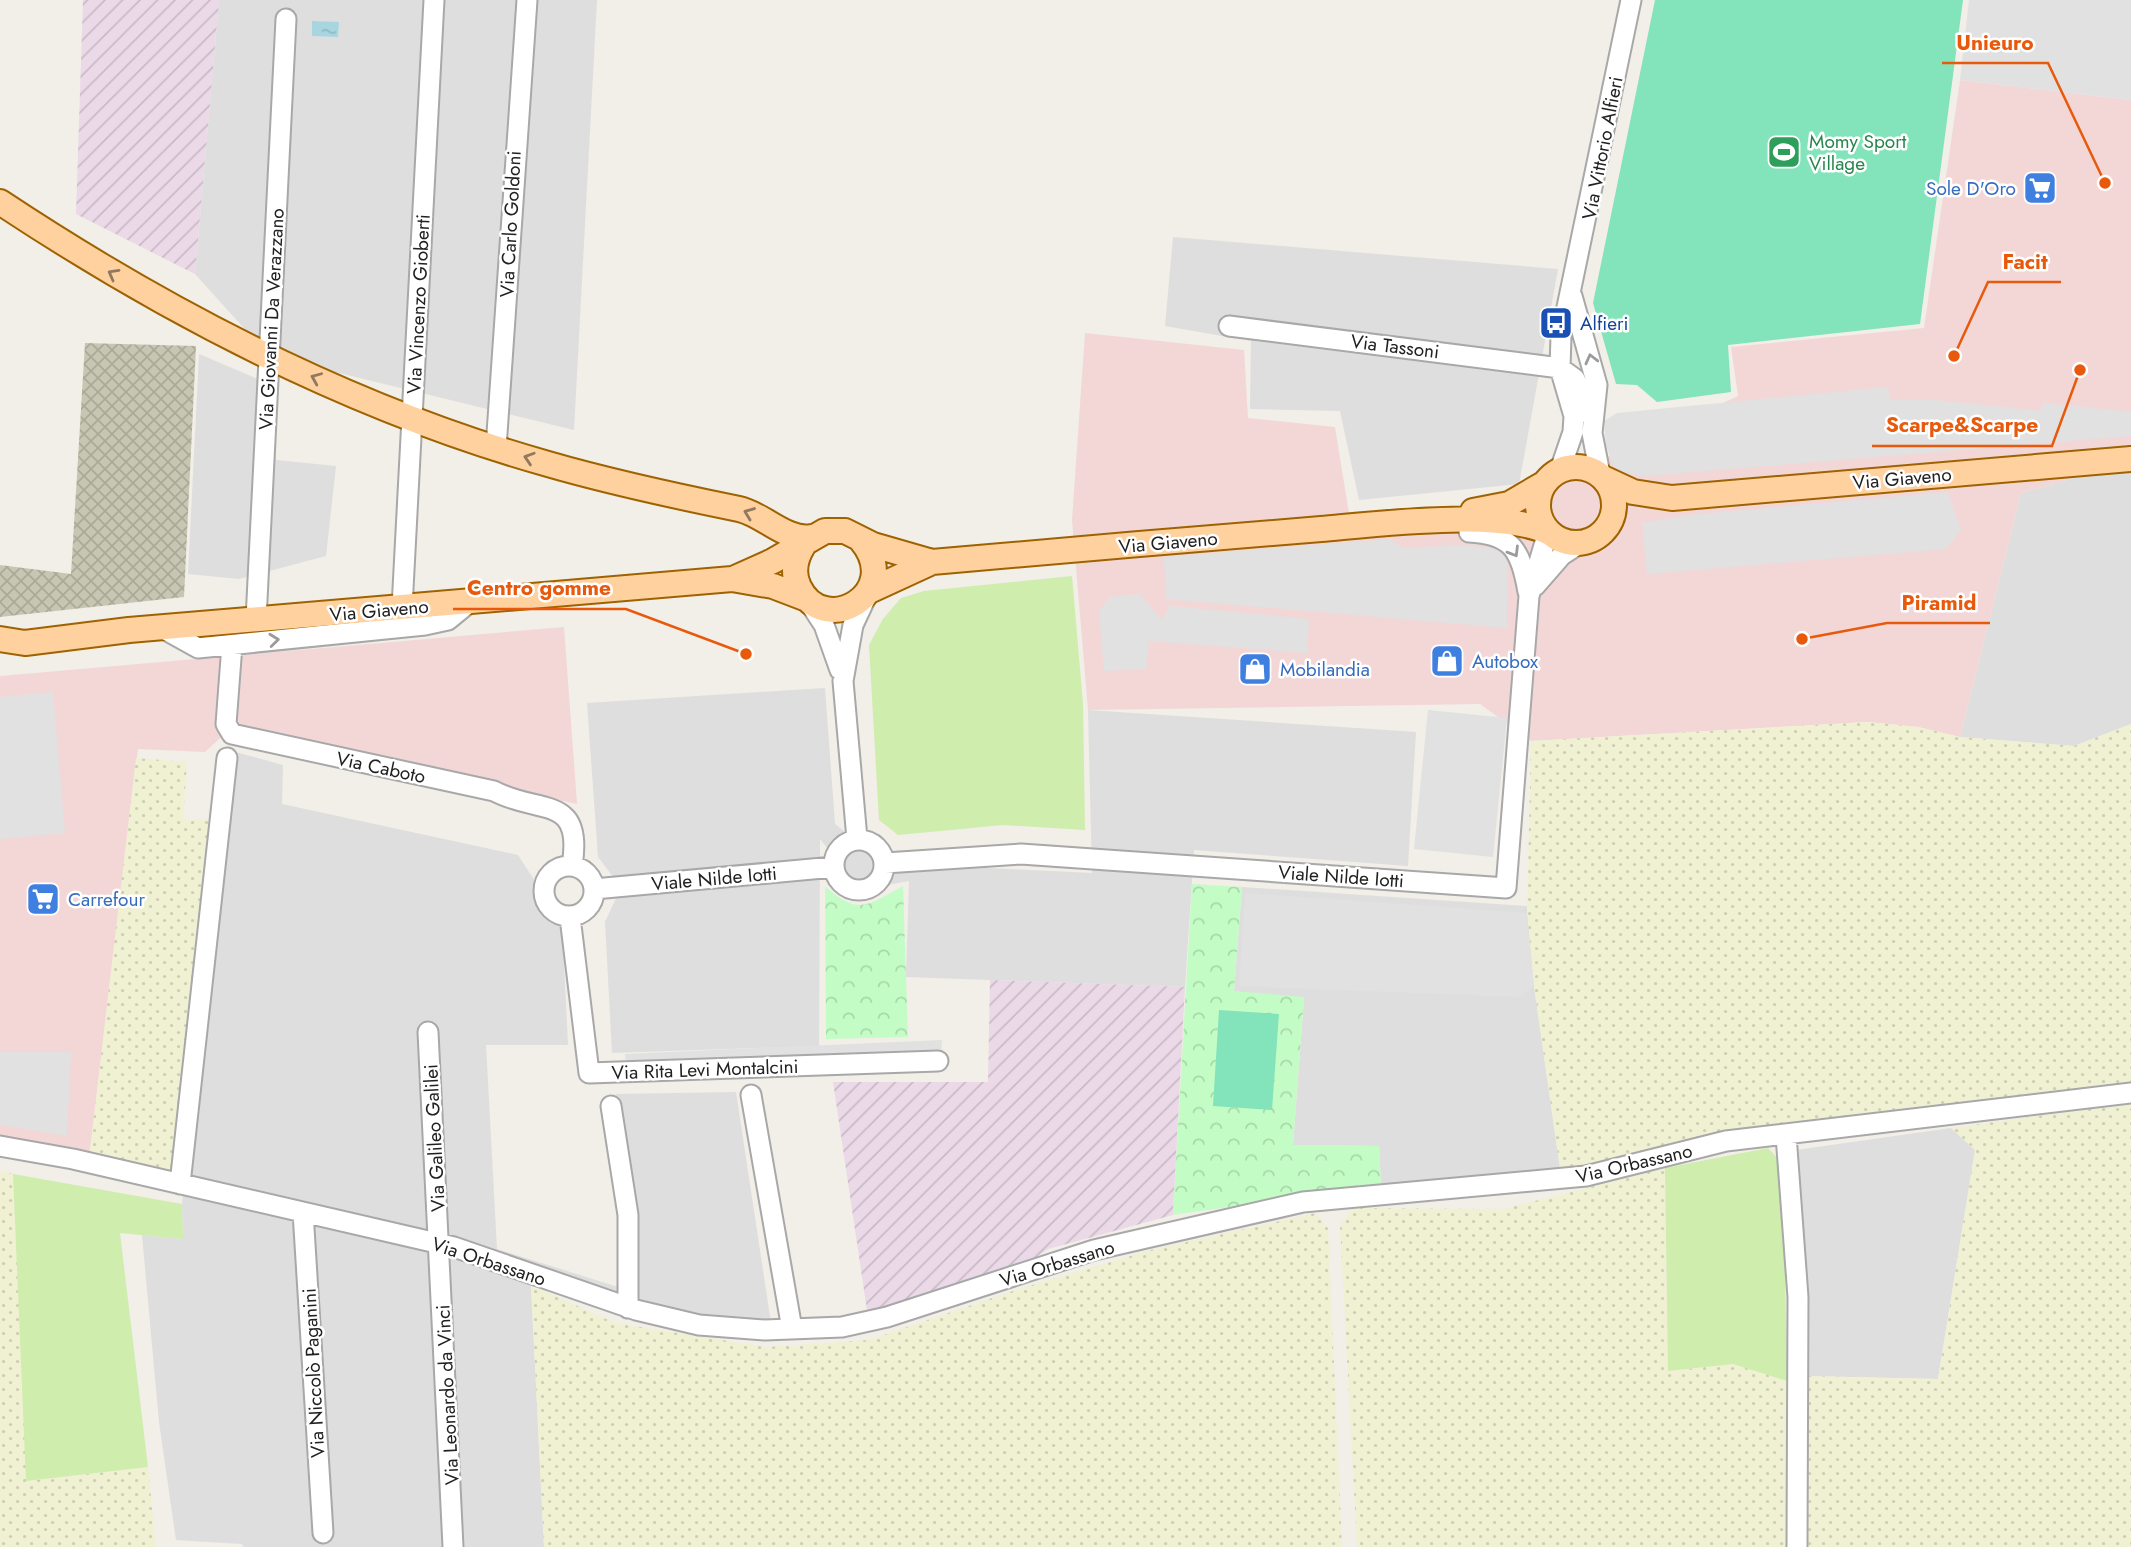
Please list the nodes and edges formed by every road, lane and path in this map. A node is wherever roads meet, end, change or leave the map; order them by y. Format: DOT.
graph roads {
  1 [pos="434,0"];
  2 [pos="527,0"];
  3 [pos="1631,0"];
  4 [pos="286,19"];
  5 [pos="0,202"];
  6 [pos="1572,295"];
  7 [pos="1229,326"];
  8 [pos="269,356"];
  9 [pos="1560,368"];
  10 [pos="1592,418"];
  11 [pos="412,419"];
  12 [pos="496,448"];
  13 [pos="2131,460"];
  14 [pos="1552,476"];
  15 [pos="1603,477"];
  16 [pos="1672,498"];
  17 [pos="1405,522"];
  18 [pos="1607,528"];
  19 [pos="1548,532"];
  20 [pos="861,540"];
  21 [pos="807,542"];
  22 [pos="1579,544"];
  23 [pos="932,562"];
  24 [pos="733,579"];
  25 [pos="869,591"];
  26 [pos="1529,596"];
  27 [pos="807,599"];
  28 [pos="470,602"];
  29 [pos="402,608"];
  30 [pos="256,620"];
  31 [pos="162,628"];
  32 [pos="0,639"];
  33 [pos="25,642"];
  34 [pos="232,645"];
  35 [pos="0,651"];
  36 [pos="843,681"];
  37 [pos="227,758"];
  38 [pos="857,839"];
  39 [pos="885,863"];
  40 [pos="572,866"];
  41 [pos="834,867"];
  42 [pos="594,889"];
  43 [pos="570,917"];
  44 [pos="428,1032"];
  45 [pos="937,1061"];
  46 [pos="2131,1093"];
  47 [pos="751,1095"];
  48 [pos="611,1106"];
  49 [pos="1786,1135"];
  50 [pos="0,1146"];
  51 [pos="180,1184"];
  52 [pos="303,1212"];
  53 [pos="440,1243"];
  54 [pos="628,1308"];
  55 [pos="792,1329"];
  56 [pos="323,1533"];
  57 [pos="453,1547"];
  58 [pos="1797,1547"];
  1 -- 11 [label="street, Via Vincenzo Gioberti"];
  2 -- 12 [label="street, Via Carlo Goldoni"];
  3 -- 6 [label="street, Via Vittorio Alfieri"];
  4 -- 8 [label="street, Via Giovanni Da Verazzano"];
  8 -- 5 [label="main road, one-way"];
  6 -- 9 [label="street, Via Vittorio Alfieri"];
  10 -- 6 [label="street, Via Vittorio Alfieri, one-way"];
  7 -- 9 [label="street, Via Tassoni"];
  11 -- 8 [label="main road, one-way"];
  8 -- 30 [label="street, Via Giovanni Da Verazzano"];
  9 -- 10 [label="street, Via Vittorio Alfieri"];
  9 -- 14 [label="street, Via Vittorio Alfieri"];
  10 -- 15 [label="street, Via Vittorio Alfieri"];
  11 -- 12 [label="main road"];
  11 -- 29 [label="street, Via Vincenzo Gioberti"];
  21 -- 12 [label="main road, one-way"];
  13 -- 16 [label="main road, Via Giaveno"];
  14 -- 15 [label="main road, Via Giaveno"];
  14 -- 17 [label="main road, Via Giaveno"];
  14 -- 19 [label="main road"];
  15 -- 16 [label="main road, Via Giaveno"];
  15 -- 18 [label="main road"];
  16 -- 18 [label="main road, Via Giaveno"];
  17 -- 19 [label="main road, Via Giaveno"];
  17 -- 23 [label="main road, Via Giaveno"];
  17 -- 26 [label="street, Via Giaveno, one-way"];
  18 -- 22 [label="main road, Via Giaveno"];
  19 -- 22 [label="main road, Via Giaveno"];
  19 -- 26 [label="street"];
  20 -- 21 [label="main road, Via Giaveno"];
  20 -- 23 [label="main road, Via Giaveno"];
  20 -- 25 [label="main road"];
  21 -- 24 [label="main road, Via Giaveno"];
  21 -- 27 [label="main road"];
  22 -- 26 [label="street"];
  23 -- 25 [label="main road, Via Giaveno"];
  24 -- 27 [label="main road, Via Giaveno"];
  24 -- 28 [label="main road, Via Giaveno"];
  25 -- 27 [label="main road, Via Giaveno"];
  25 -- 36 [label="street"];
  26 -- 39 [label="street, Viale Nilde Iotti"];
  27 -- 36 [label="street"];
  28 -- 29 [label="main road, Via Giaveno"];
  34 -- 28 [label="street, one-way"];
  29 -- 30 [label="main road, Via Giaveno"];
  30 -- 31 [label="main road, Via Giaveno"];
  31 -- 33 [label="main road, Via Giaveno"];
  31 -- 34 [label="street"];
  32 -- 33 [label="main road, Via Giaveno"];
  33 -- 35 [label="main road, Via Giaveno"];
  34 -- 40 [label="street, Via Caboto"];
  36 -- 38 [label="street"];
  37 -- 51 [label="street"];
  38 -- 39 [label="street"];
  38 -- 41 [label="street"];
  39 -- 41 [label="street"];
  40 -- 42 [label="street"];
  40 -- 43 [label="street"];
  41 -- 42 [label="street, Viale Nilde Iotti"];
  42 -- 43 [label="street"];
  43 -- 45 [label="street, Via Rita Levi Montalcini"];
  44 -- 53 [label="street, Via Galileo Galilei"];
  46 -- 49 [label="street, Via Orbassano"];
  47 -- 55 [label="street"];
  48 -- 54 [label="street"];
  49 -- 55 [label="street, Via Orbassano"];
  49 -- 58 [label="street"];
  50 -- 51 [label="street, Via Orbassano"];
  51 -- 52 [label="street, Via Orbassano"];
  52 -- 53 [label="street, Via Orbassano"];
  52 -- 56 [label="street, Via Niccolò Paganini"];
  53 -- 54 [label="street, Via Orbassano"];
  53 -- 57 [label="street, Via Leonardo da Vinci"];
  54 -- 55 [label="street, Via Orbassano"];
}
